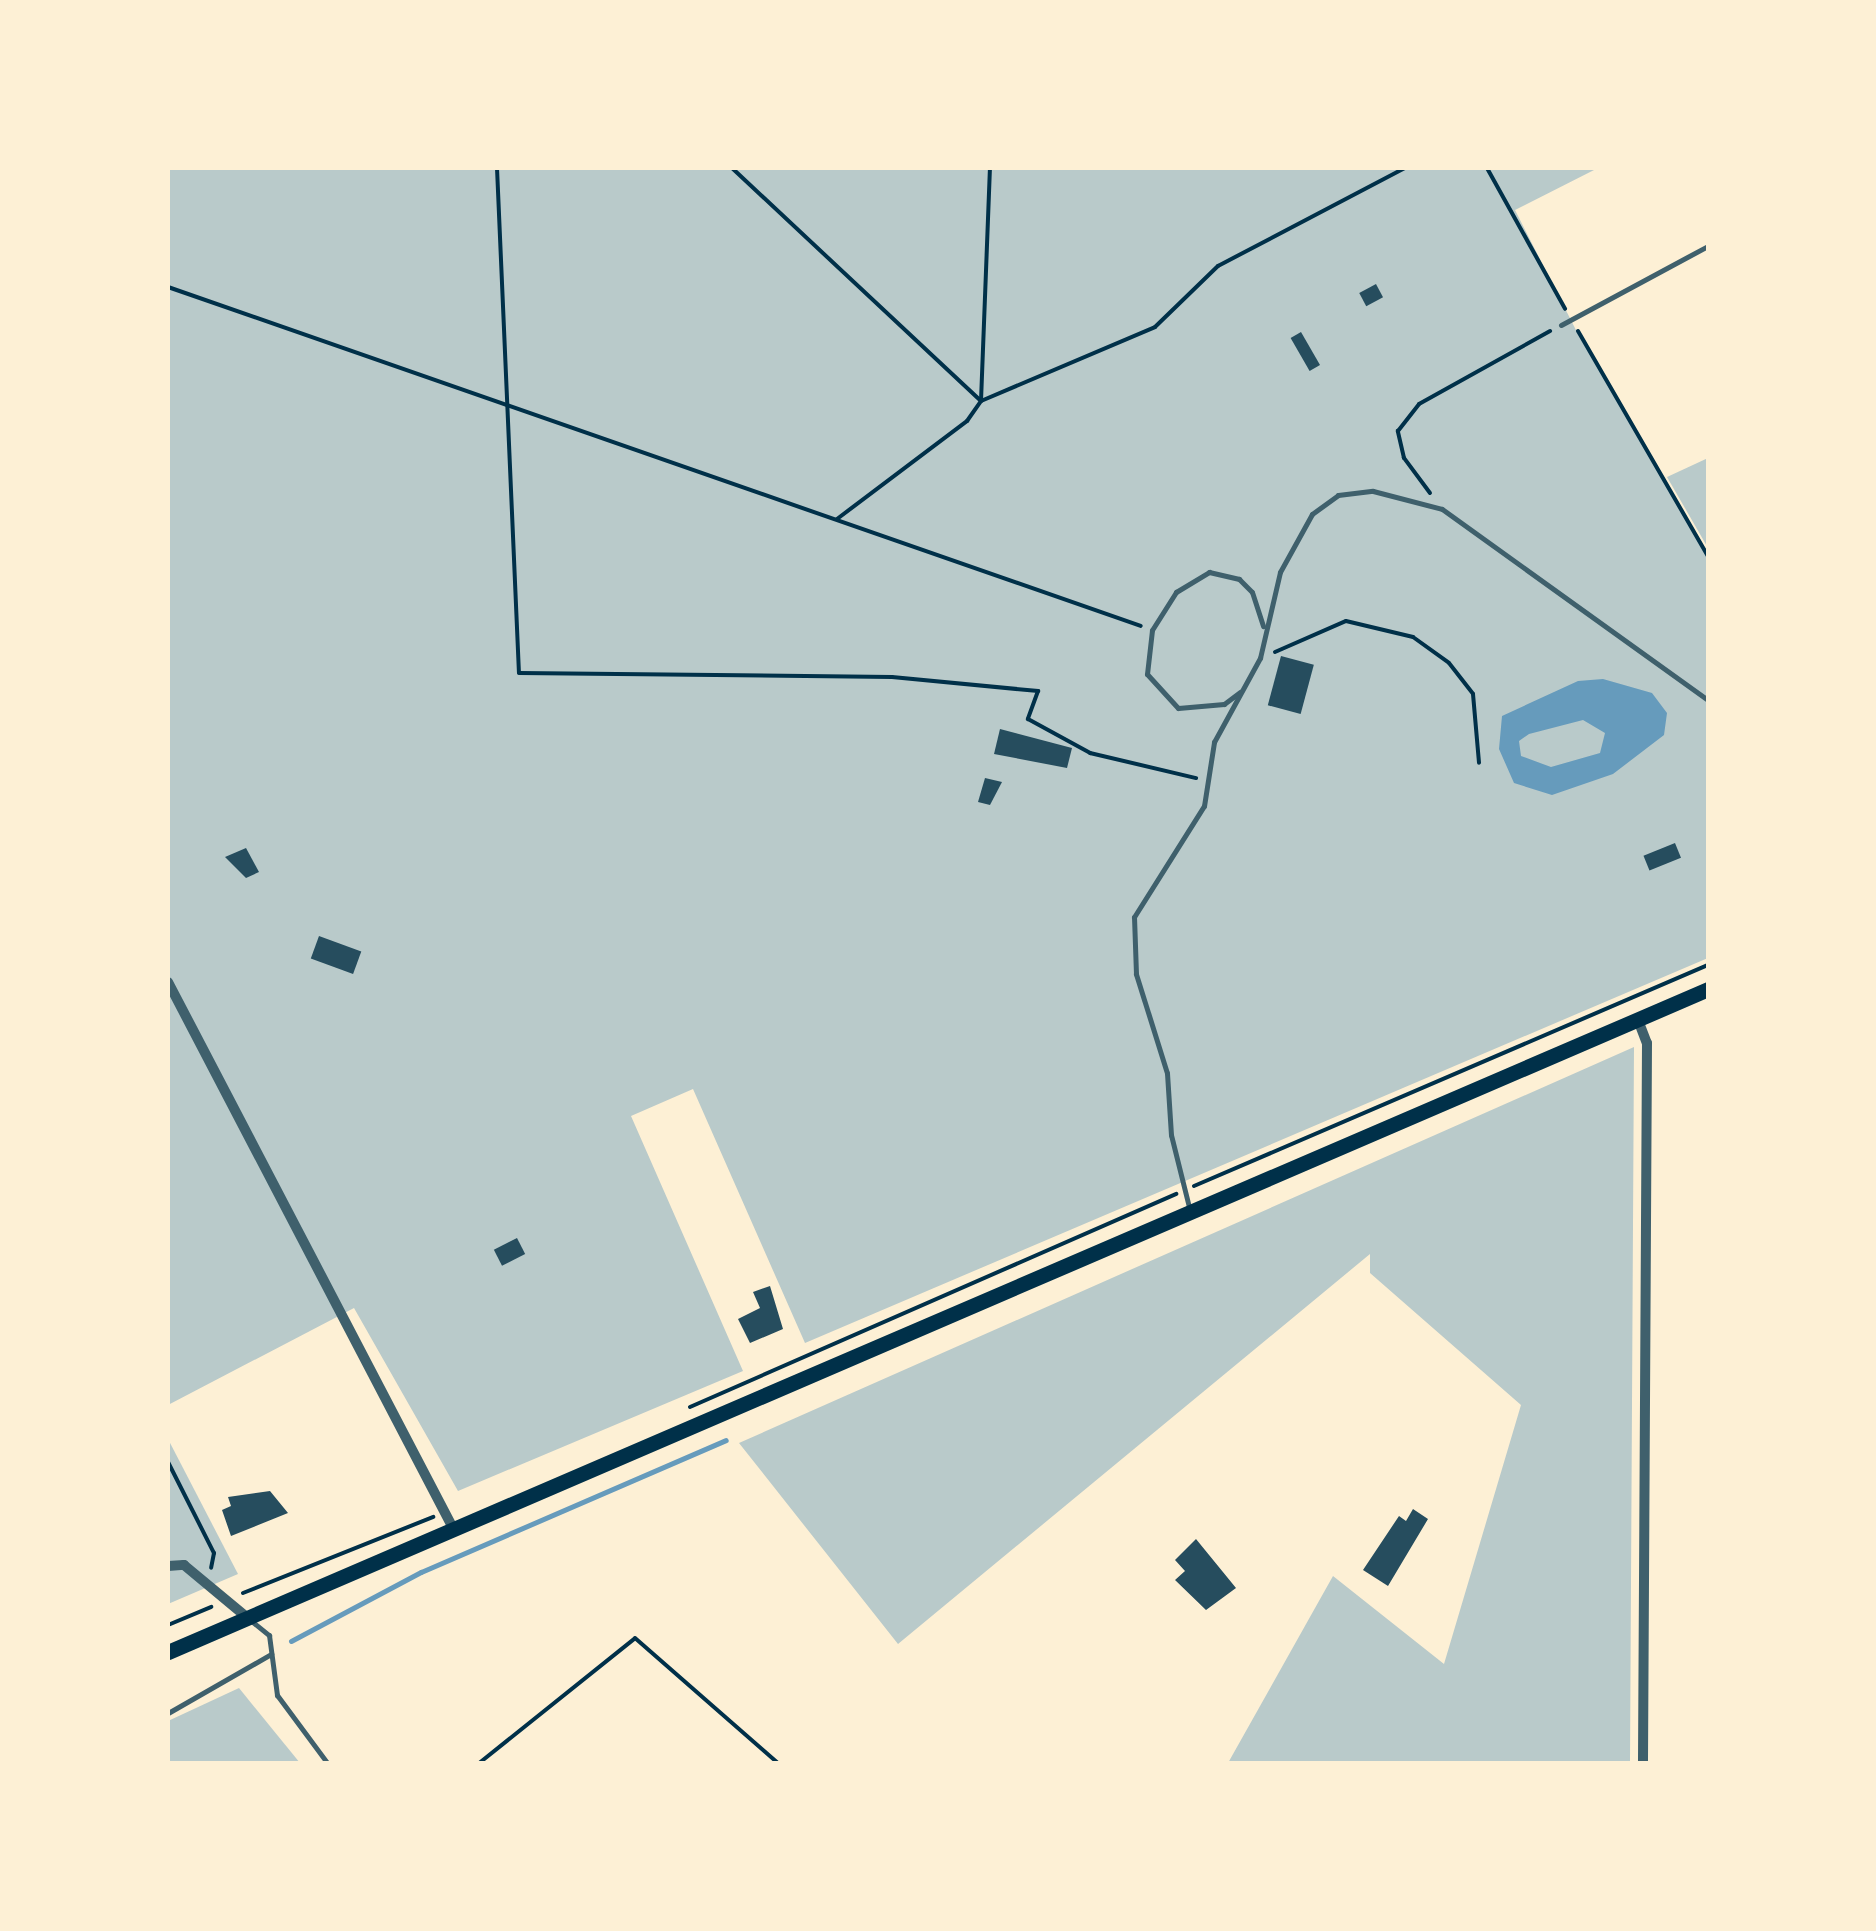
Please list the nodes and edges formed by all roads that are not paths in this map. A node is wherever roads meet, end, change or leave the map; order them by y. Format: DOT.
graph roads {
  1 [pos="1708,246"];
  2 [pos="1561,325"];
  3 [pos="1264,630"];
  4 [pos="1246,687"];
  5 [pos="1708,700"];
  6 [pos="168,982"];
  7 [pos="1708,988"];
  8 [pos="1638,1020"];
  9 [pos="1190,1211"];
  10 [pos="454,1530"];
  11 [pos="168,1566"];
  12 [pos="249,1619"];
  13 [pos="168,1652"];
  14 [pos="271,1654"];
  15 [pos="168,1713"];
  16 [pos="328,1764"];
  17 [pos="1644,1764"];
  1 -- 2 [label="lane"];
  3 -- 4 [label="lane"];
  3 -- 4 [label="lane"];
  3 -- 5 [label="lane"];
  4 -- 9 [label="lane"];
  6 -- 10 [label="street"];
  7 -- 8 [label="main road"];
  8 -- 9 [label="main road"];
  8 -- 17 [label="street"];
  9 -- 10 [label="main road"];
  10 -- 12 [label="main road"];
  11 -- 12 [label="street"];
  12 -- 13 [label="main road"];
  12 -- 14 [label="lane"];
  14 -- 15 [label="lane"];
  14 -- 16 [label="lane"];
}
